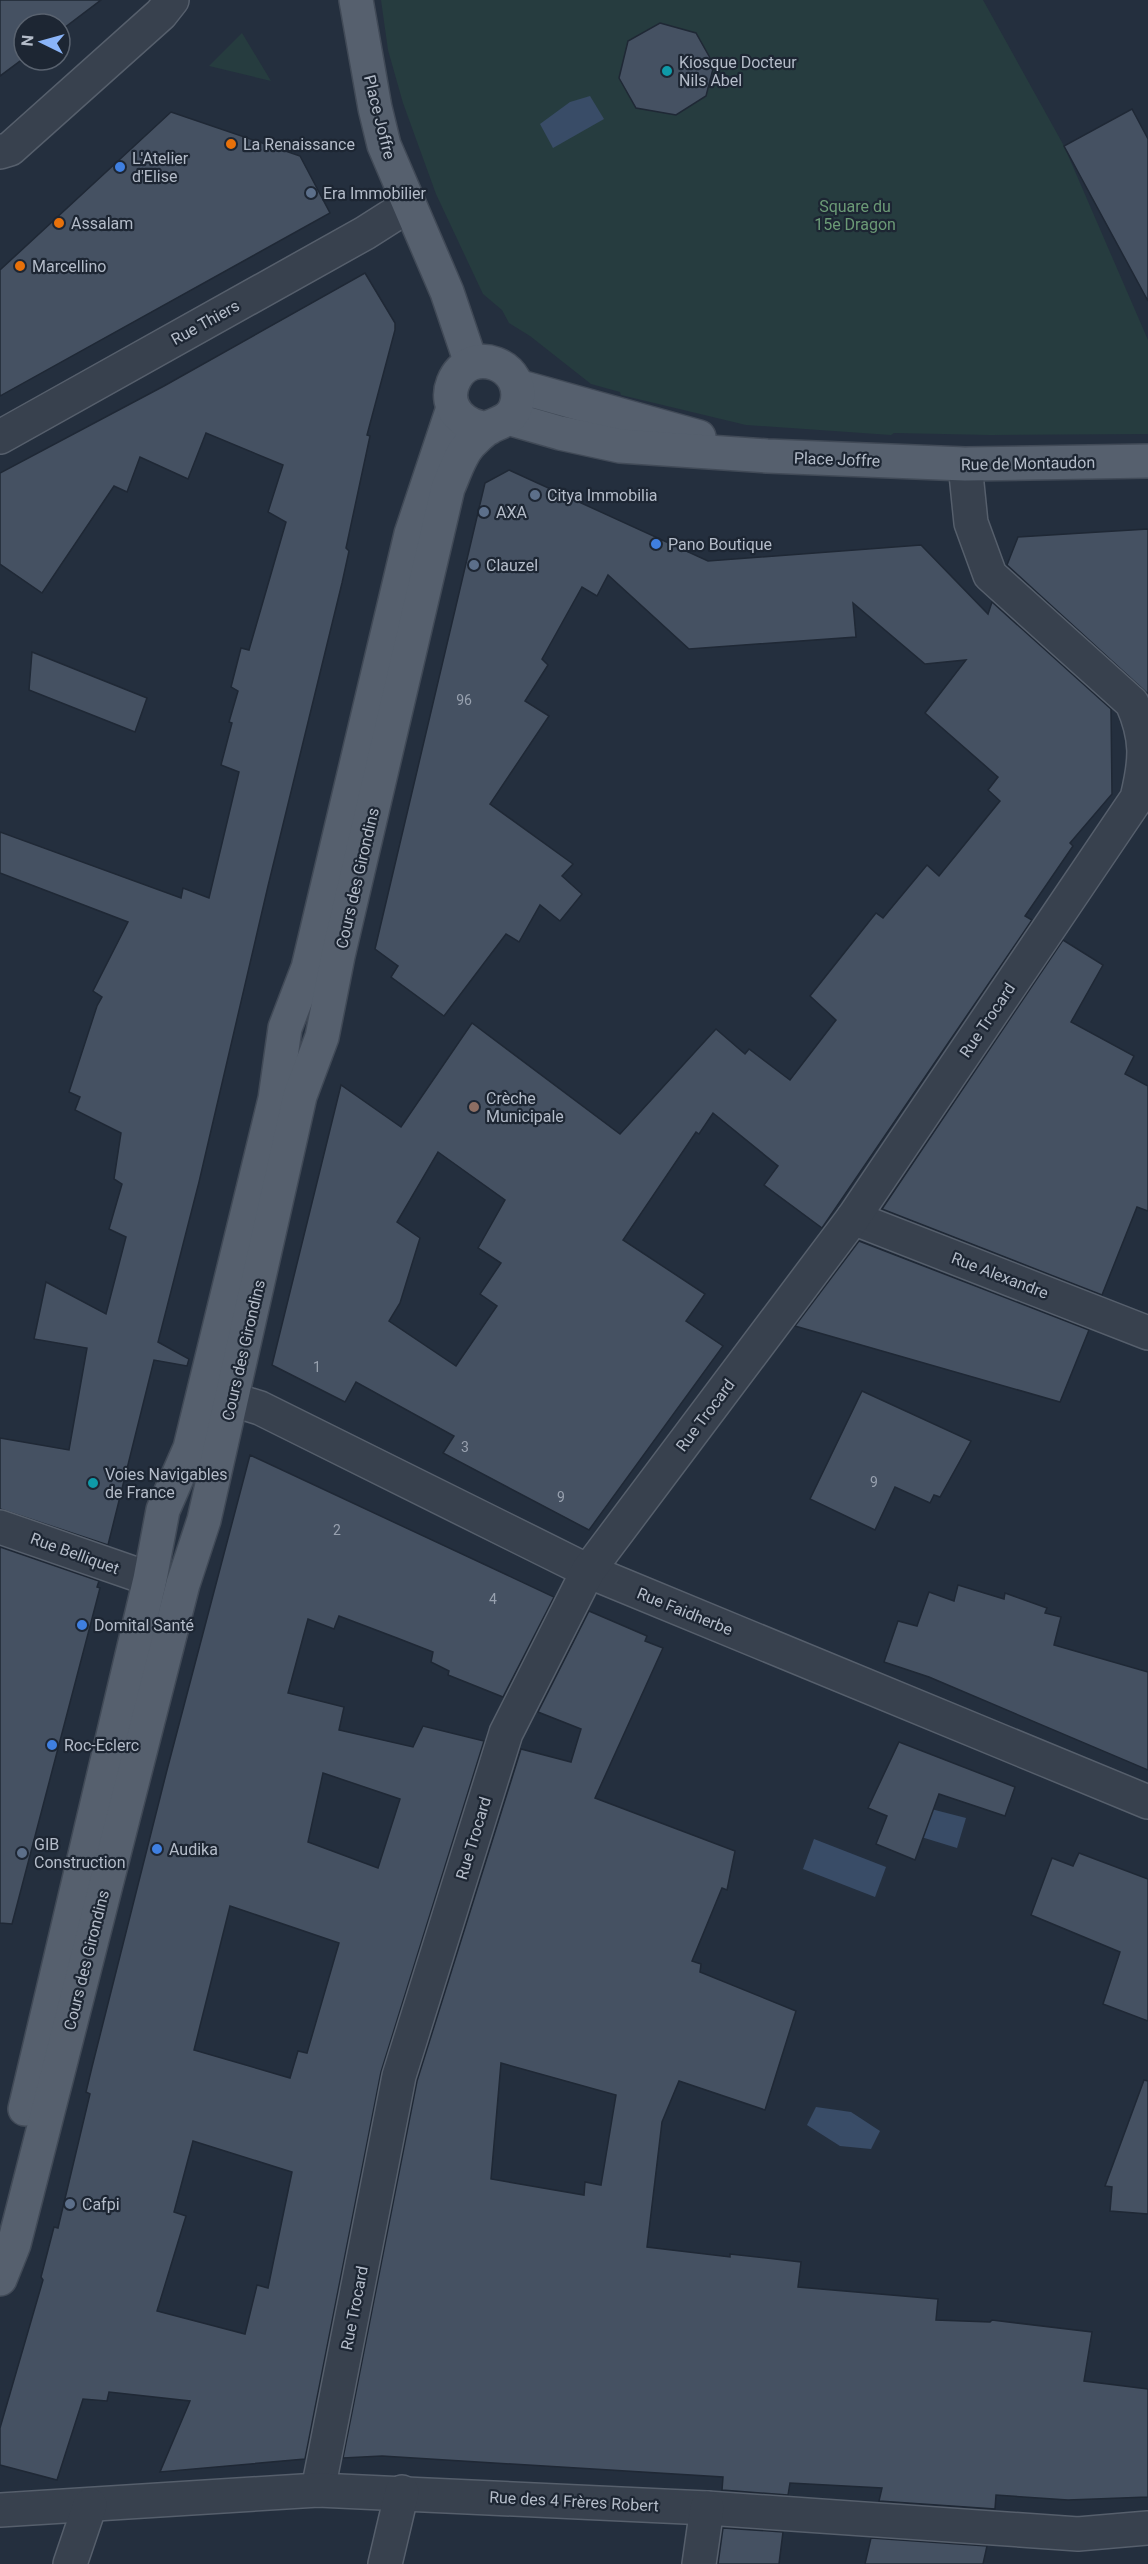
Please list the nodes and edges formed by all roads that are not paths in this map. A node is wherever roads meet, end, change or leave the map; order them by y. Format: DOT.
graph roads {
  1 [pos="172,0"];
  2 [pos="356,0"];
  3 [pos="0,152"];
  4 [pos="409,205"];
  5 [pos="471,363"];
  6 [pos="517,386"];
  7 [pos="453,408"];
  8 [pos="498,423"];
  9 [pos="0,437"];
  10 [pos="767,456"];
  11 [pos="1148,461"];
  12 [pos="908,462"];
  13 [pos="965,464"];
  14 [pos="852,1218"];
  15 [pos="1148,1333"];
  16 [pos="231,1399"];
  17 [pos="0,1527"];
  18 [pos="588,1571"];
  19 [pos="150,1579"];
  20 [pos="1148,1802"];
  21 [pos="0,2205"];
  22 [pos="0,2279"];
  23 [pos="318,2490"];
  24 [pos="402,2493"];
  25 [pos="90,2505"];
  26 [pos="707,2508"];
  27 [pos="0,2510"];
  28 [pos="1148,2528"];
  29 [pos="70,2564"];
  30 [pos="385,2564"];
  31 [pos="699,2564"];
  1 -- 3 [label="street"];
  2 -- 4 [label="main road, Place Joffre"];
  4 -- 5 [label="main road, Place Joffre"];
  4 -- 9 [label="street, Rue Thiers"];
  5 -- 6 [label="main road"];
  5 -- 7 [label="main road"];
  6 -- 8 [label="main road"];
  6 -- 10 [label="main road, Place Joffre"];
  7 -- 8 [label="main road, Place Joffre"];
  7 -- 19 [label="main road, Cours des Girondins"];
  8 -- 10 [label="main road, Place Joffre"];
  8 -- 16 [label="main road, Cours des Girondins"];
  10 -- 12 [label="main road, Place Joffre"];
  11 -- 13 [label="main road, Rue de Montaudon"];
  12 -- 13 [label="main road, Rue de Montaudon"];
  13 -- 14 [label="street, Rue Trocard"];
  14 -- 15 [label="street, Rue Alexandre"];
  14 -- 18 [label="street, Rue Trocard"];
  16 -- 18 [label="street, Rue Faidherbe"];
  16 -- 22 [label="main road, Cours des Girondins"];
  17 -- 19 [label="street, Rue Belliquet"];
  18 -- 20 [label="street, Rue Faidherbe"];
  18 -- 23 [label="street, Rue Trocard"];
  19 -- 21 [label="main road, Cours des Girondins"];
  23 -- 24 [label="street, Rue des 4 Frères Robert"];
  23 -- 25 [label="street, Rue des 4 Frères Robert"];
  24 -- 26 [label="street, Rue des 4 Frères Robert"];
  24 -- 30 [label="street"];
  25 -- 27 [label="street, Rue des 4 Frères Robert"];
  25 -- 29 [label="street"];
  26 -- 28 [label="street, Rue des 4 Frères Robert"];
  26 -- 31 [label="street"];
}
